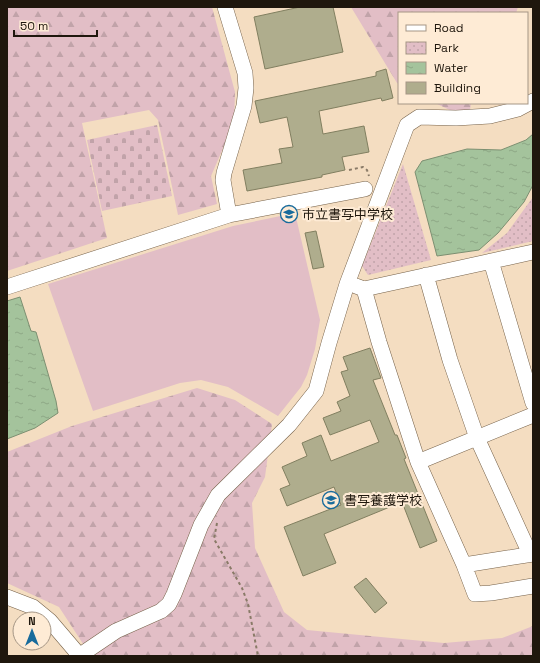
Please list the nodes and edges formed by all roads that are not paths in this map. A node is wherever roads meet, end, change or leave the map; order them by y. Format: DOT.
graph roads {
  1 [pos="225,7"];
  2 [pos="527,104"];
  3 [pos="365,189"];
  4 [pos="229,215"];
  5 [pos="533,252"];
  6 [pos="491,261"];
  7 [pos="426,275"];
  8 [pos="347,284"];
  9 [pos="7,287"];
  10 [pos="364,289"];
  11 [pos="533,403"];
  12 [pos="533,415"];
  13 [pos="477,438"];
  14 [pos="418,462"];
  15 [pos="531,554"];
  16 [pos="464,565"];
  17 [pos="533,586"];
  18 [pos="7,597"];
  19 [pos="79,656"];
  1 -- 4 [label="street"];
  2 -- 8 [label="street"];
  3 -- 4 [label="street"];
  4 -- 9 [label="street"];
  5 -- 6 [label="street"];
  6 -- 7 [label="street"];
  6 -- 11 [label="street"];
  7 -- 10 [label="street"];
  7 -- 13 [label="street"];
  8 -- 10 [label="street"];
  8 -- 19 [label="street"];
  10 -- 14 [label="street"];
  12 -- 13 [label="street"];
  13 -- 14 [label="street"];
  13 -- 15 [label="street"];
  14 -- 16 [label="street"];
  15 -- 16 [label="street"];
  16 -- 17 [label="street"];
  18 -- 19 [label="street"];
}
